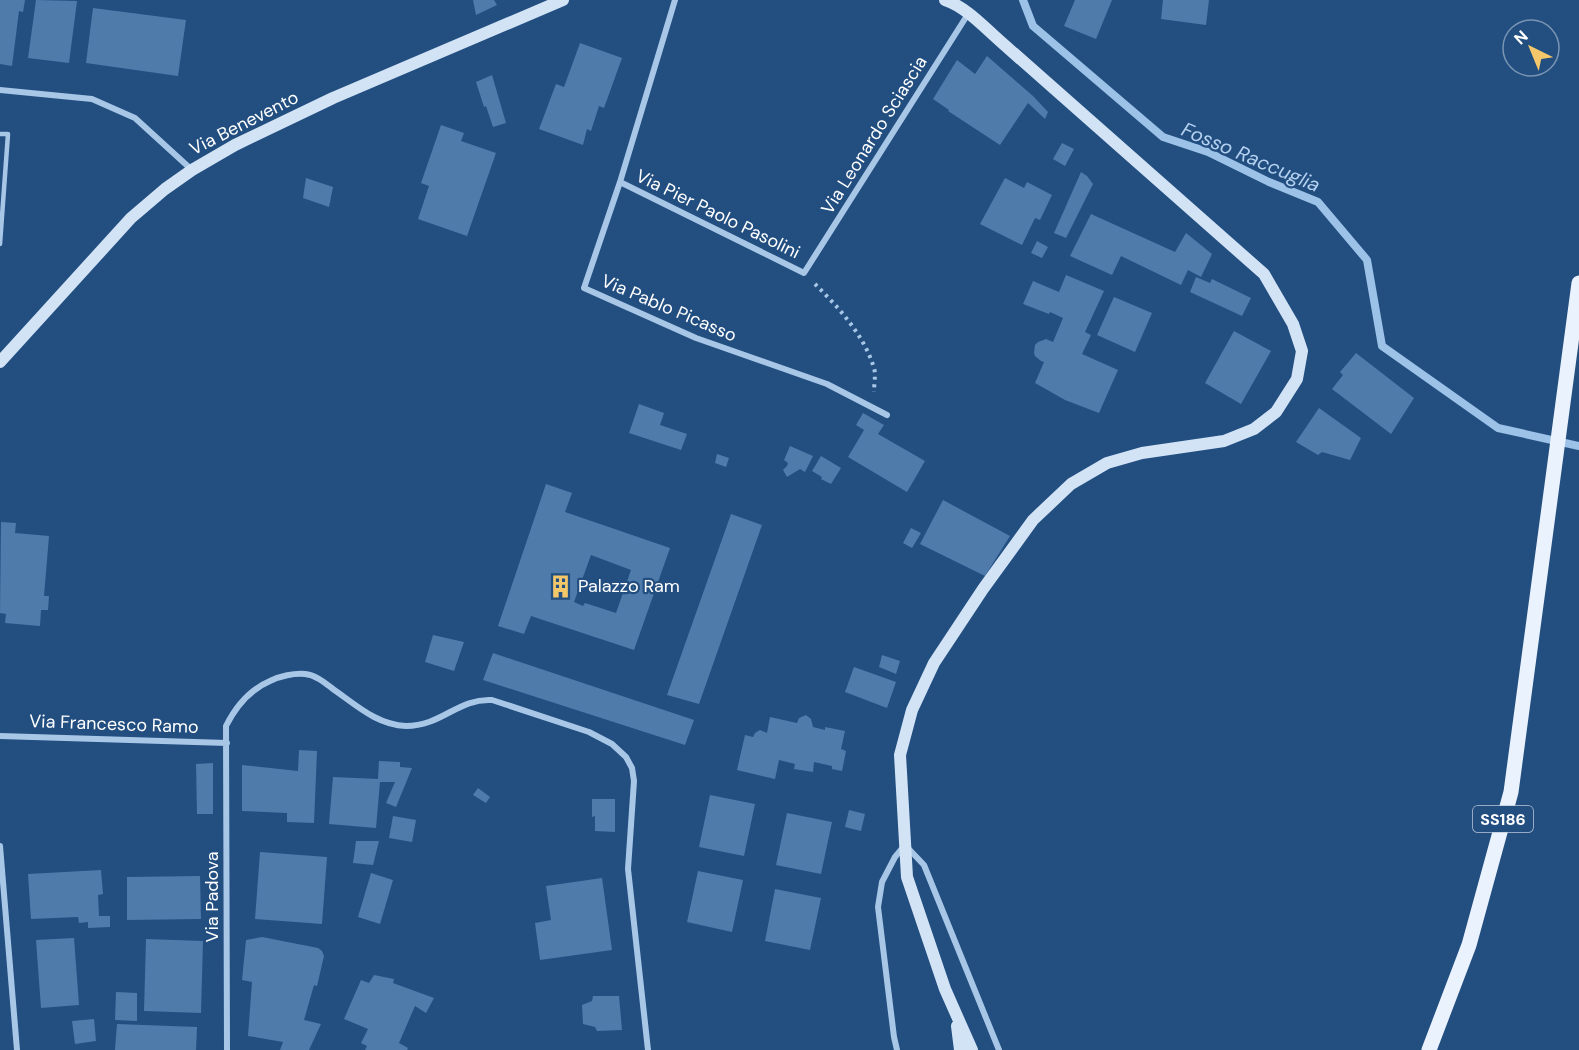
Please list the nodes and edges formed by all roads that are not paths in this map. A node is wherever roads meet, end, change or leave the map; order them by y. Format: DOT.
graph roads {
  1 [pos="563,0"];
  2 [pos="675,0"];
  3 [pos="949,1"];
  4 [pos="968,14"];
  5 [pos="0,90"];
  6 [pos="0,134"];
  7 [pos="192,170"];
  8 [pos="620,182"];
  9 [pos="0,244"];
  10 [pos="804,273"];
  11 [pos="1579,283"];
  12 [pos="0,362"];
  13 [pos="887,415"];
  14 [pos="0,736"];
  15 [pos="227,743"];
  16 [pos="905,845"];
  17 [pos="0,846"];
  18 [pos="955,1012"];
  19 [pos="17,1050"];
  20 [pos="227,1050"];
  21 [pos="648,1050"];
  22 [pos="897,1050"];
  23 [pos="960,1050"];
  24 [pos="972,1050"];
  25 [pos="999,1050"];
  26 [pos="1429,1050"];
  1 -- 7 [label="main road, Via Benevento"];
  2 -- 8 [label="street, Via Pablo Picasso"];
  3 -- 4 [label="main road"];
  4 -- 10 [label="street, Via Leonardo Sciascia"];
  4 -- 16 [label="main road"];
  5 -- 7 [label="street"];
  6 -- 9 [label="lane"];
  7 -- 12 [label="main road, Via Benevento"];
  8 -- 10 [label="street, Via Pier Paolo Pasolini"];
  8 -- 13 [label="street, Via Pablo Picasso"];
  11 -- 26 [label="main road, SS186"];
  14 -- 15 [label="street, Via Francesco Ramo"];
  15 -- 20 [label="street, Via Padova"];
  15 -- 21 [label="street, Via Padova"];
  16 -- 18 [label="main road"];
  16 -- 22 [label="street"];
  16 -- 25 [label="street"];
  17 -- 19 [label="street"];
  18 -- 23 [label="main road"];
  18 -- 24 [label="main road"];
}
